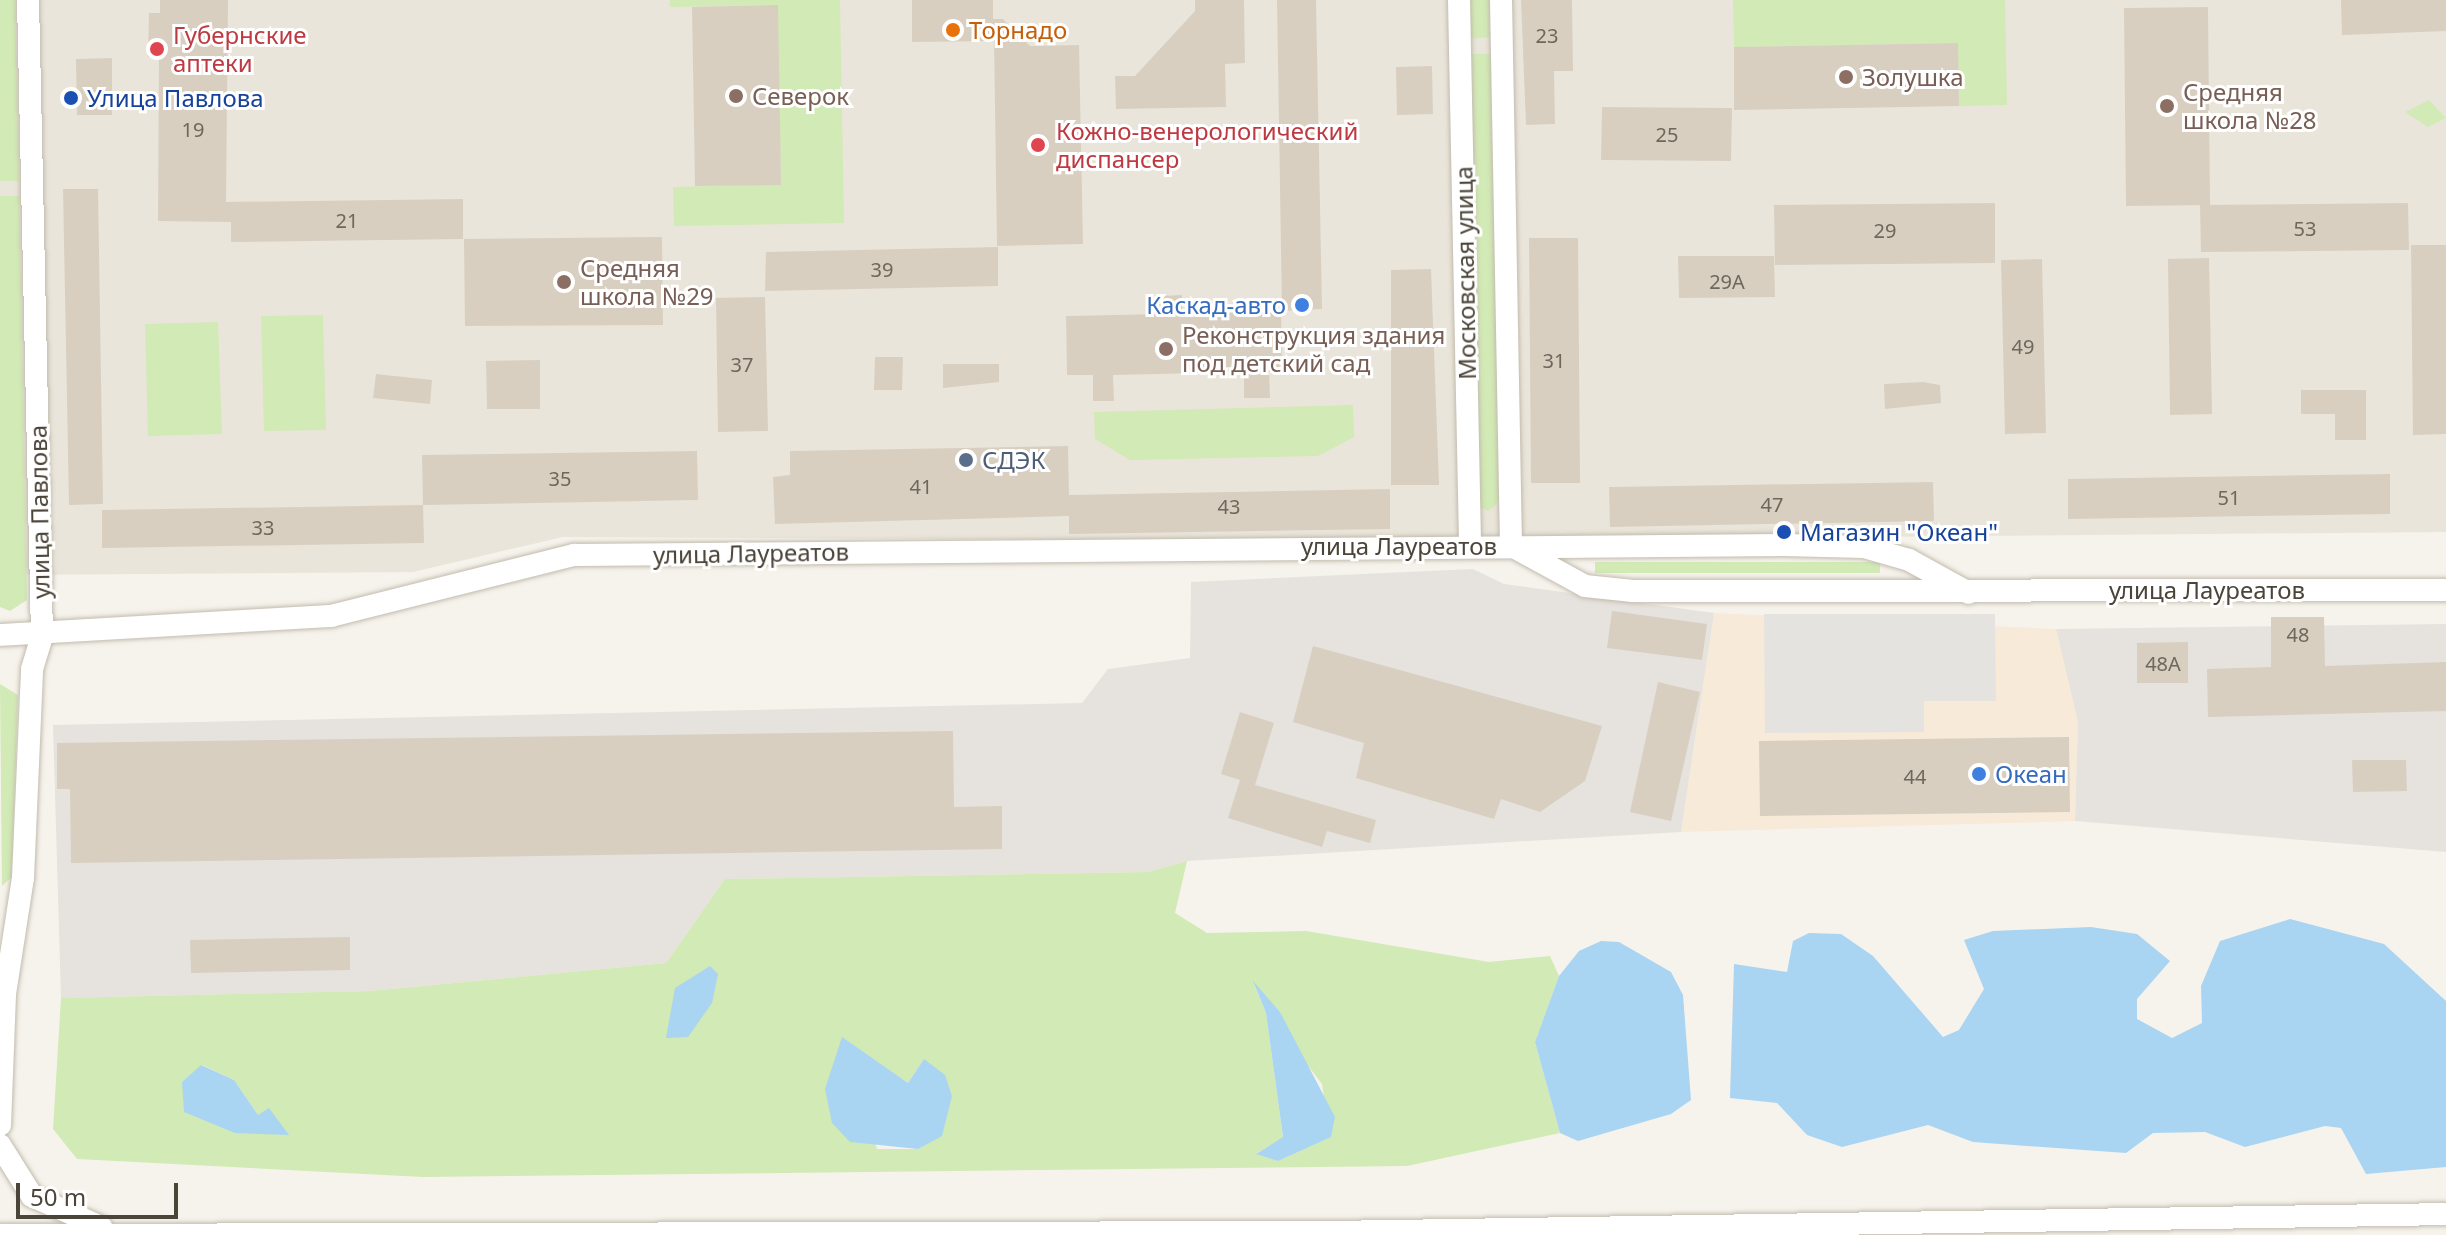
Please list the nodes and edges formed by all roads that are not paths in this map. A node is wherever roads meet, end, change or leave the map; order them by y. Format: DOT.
graph roads {
  1 [pos="28,0"];
  2 [pos="1459,0"];
  3 [pos="1501,0"];
  4 [pos="1470,545"];
  5 [pos="1511,545"];
  6 [pos="2446,590"];
  7 [pos="1969,593"];
  8 [pos="0,635"];
  9 [pos="42,636"];
  10 [pos="0,968"];
  11 [pos="5,994"];
  12 [pos="0,1125"];
  13 [pos="0,1145"];
  14 [pos="2446,1214"];
  15 [pos="118,1233"];
  16 [pos="0,1235"];
  1 -- 9 [label="street, улица Павлова"];
  2 -- 4 [label="street, Московская улица"];
  3 -- 5 [label="street, Московская улица"];
  4 -- 5 [label="street, улица Лауреатов"];
  4 -- 9 [label="street, улица Лауреатов"];
  5 -- 7 [label="street, улица Лауреатов"];
  5 -- 7 [label="street, улица Лауреатов"];
  6 -- 7 [label="street, улица Лауреатов"];
  8 -- 9 [label="street, улица Лауреатов"];
  9 -- 11 [label="street, улица Павлова"];
  10 -- 11 [label="street"];
  11 -- 12 [label="street"];
  13 -- 15 [label="street"];
  14 -- 15 [label="street"];
  15 -- 16 [label="street"];
}
